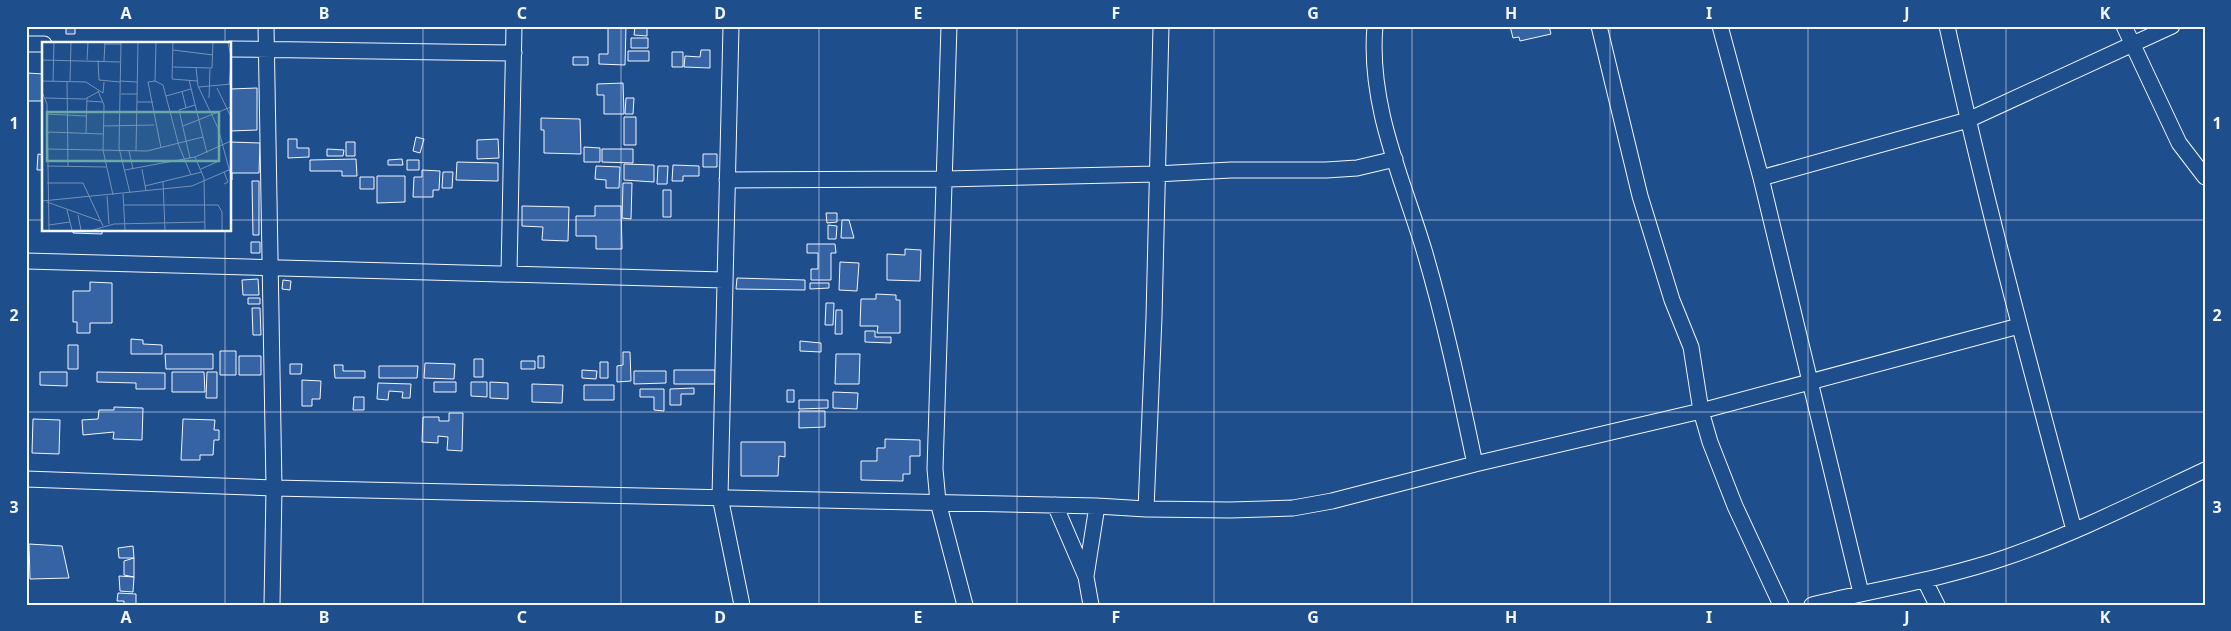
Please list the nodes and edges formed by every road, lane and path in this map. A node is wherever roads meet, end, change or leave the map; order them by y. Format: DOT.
graph roads {
  1 [pos="266,26"];
  2 [pos="514,26"];
  3 [pos="731,26"];
  4 [pos="949,26"];
  5 [pos="1161,26"];
  6 [pos="1375,26"];
  7 [pos="1599,26"];
  8 [pos="1720,26"];
  9 [pos="1947,26"];
  10 [pos="2124,26"];
  11 [pos="2172,26"];
  12 [pos="26,44"];
  13 [pos="42,44"];
  14 [pos="2131,45"];
  15 [pos="231,49"];
  16 [pos="267,50"];
  17 [pos="514,53"];
  18 [pos="1968,120"];
  19 [pos="1394,159"];
  20 [pos="1156,174"];
  21 [pos="2205,177"];
  22 [pos="1760,178"];
  23 [pos="946,179"];
  24 [pos="727,180"];
  25 [pos="27,260"];
  26 [pos="270,269"];
  27 [pos="508,273"];
  28 [pos="724,280"];
  29 [pos="2020,326"];
  30 [pos="1811,382"];
  31 [pos="1701,412"];
  32 [pos="1475,464"];
  33 [pos="2205,470"];
  34 [pos="26,479"];
  35 [pos="274,488"];
  36 [pos="720,497"];
  37 [pos="938,502"];
  38 [pos="1055,505"];
  39 [pos="1097,506"];
  40 [pos="1146,509"];
  41 [pos="2074,530"];
  42 [pos="1086,577"];
  43 [pos="1925,581"];
  44 [pos="1860,593"];
  45 [pos="272,605"];
  46 [pos="742,605"];
  47 [pos="965,605"];
  48 [pos="1091,605"];
  49 [pos="1781,605"];
  50 [pos="1812,605"];
  51 [pos="1936,605"];
  1 -- 16 [label="street"];
  2 -- 17 [label="street"];
  3 -- 24 [label="street"];
  4 -- 23 [label="street"];
  5 -- 20 [label="street"];
  6 -- 19 [label="street"];
  7 -- 31 [label="street"];
  8 -- 22 [label="street"];
  9 -- 18 [label="street"];
  10 -- 14 [label="street"];
  11 -- 14 [label="street"];
  12 -- 13 [label="street"];
  14 -- 18 [label="street"];
  14 -- 21 [label="street"];
  15 -- 16 [label="street"];
  16 -- 17 [label="street"];
  16 -- 26 [label="street"];
  17 -- 27 [label="street"];
  18 -- 22 [label="street"];
  18 -- 29 [label="street"];
  19 -- 20 [label="street"];
  19 -- 32 [label="street"];
  20 -- 23 [label="street"];
  20 -- 40 [label="street"];
  22 -- 30 [label="street"];
  23 -- 24 [label="street"];
  23 -- 37 [label="street"];
  24 -- 28 [label="street"];
  25 -- 26 [label="street"];
  26 -- 27 [label="street"];
  26 -- 35 [label="street"];
  27 -- 28 [label="street"];
  28 -- 36 [label="street"];
  29 -- 30 [label="street"];
  29 -- 41 [label="street"];
  30 -- 31 [label="street"];
  30 -- 44 [label="street"];
  31 -- 32 [label="street"];
  31 -- 49 [label="street"];
  32 -- 40 [label="street"];
  33 -- 41 [label="street"];
  34 -- 35 [label="street"];
  35 -- 36 [label="street"];
  35 -- 45 [label="street"];
  36 -- 37 [label="street"];
  36 -- 46 [label="street"];
  37 -- 38 [label="street"];
  37 -- 47 [label="street"];
  38 -- 39 [label="street"];
  38 -- 42 [label="street"];
  39 -- 40 [label="street"];
  39 -- 42 [label="street"];
  41 -- 43 [label="street"];
  42 -- 48 [label="street"];
  43 -- 44 [label="street"];
  43 -- 51 [label="street"];
  44 -- 50 [label="street"];
}
